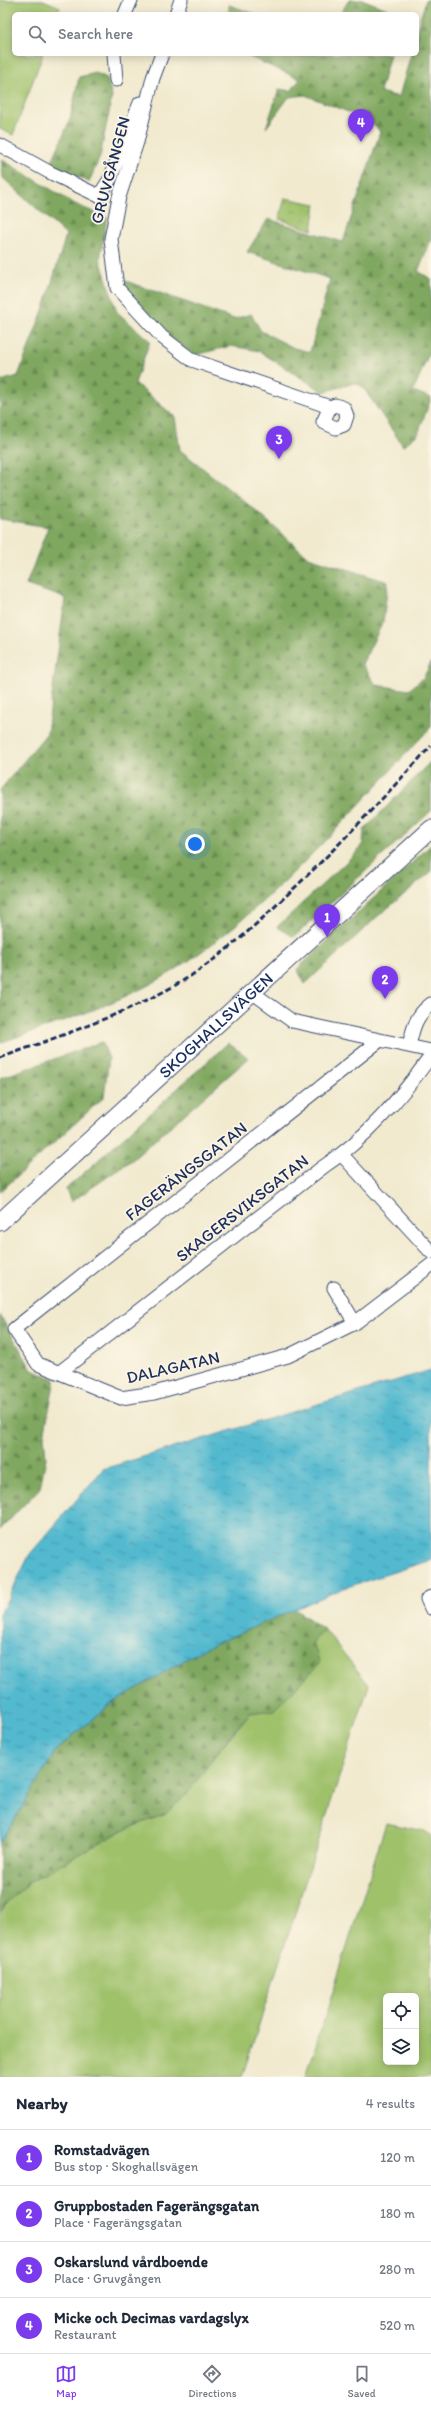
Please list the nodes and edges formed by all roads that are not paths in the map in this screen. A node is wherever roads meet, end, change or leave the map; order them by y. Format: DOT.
graph roads {
  1 [pos="130,0"];
  2 [pos="181,0"];
  3 [pos="126,12"];
  4 [pos="177,12"];
  5 [pos="114,56"];
  6 [pos="161,56"];
  7 [pos="153,78"];
  8 [pos="116,80"];
  9 [pos="0,145"];
  10 [pos="330,407"];
  11 [pos="431,829"];
  12 [pos="253,993"];
  13 [pos="431,1004"];
  14 [pos="379,1041"];
  15 [pos="409,1046"];
  16 [pos="431,1051"];
  17 [pos="431,1056"];
  18 [pos="342,1155"];
  19 [pos="0,1222"];
  20 [pos="431,1252"];
  21 [pos="431,1265"];
  22 [pos="334,1288"];
  23 [pos="355,1323"];
  24 [pos="14,1329"];
  25 [pos="60,1372"];
  1 -- 3 [label="street"];
  2 -- 4 [label="street"];
  5 -- 8 [label="street"];
  6 -- 7 [label="street, GRUVGÅNGEN"];
  7 -- 9 [label="street"];
  7 -- 10 [label="street, GRUVGÅNGEN"];
  11 -- 12 [label="main road, SKOGHALLSVÄGEN"];
  12 -- 14 [label="street"];
  12 -- 19 [label="main road, SKOGHALLSVÄGEN"];
  13 -- 15 [label="street"];
  14 -- 15 [label="street"];
  14 -- 24 [label="street, FAGERÄNGSGATAN"];
  15 -- 16 [label="street"];
  17 -- 18 [label="street, SKAGERSVIKSGATAN"];
  18 -- 20 [label="street"];
  18 -- 25 [label="street, SKAGERSVIKSGATAN"];
  21 -- 23 [label="street, DALAGATAN"];
  22 -- 23 [label="street"];
  23 -- 25 [label="street, DALAGATAN"];
  24 -- 25 [label="street, DALAGATAN"];
}
